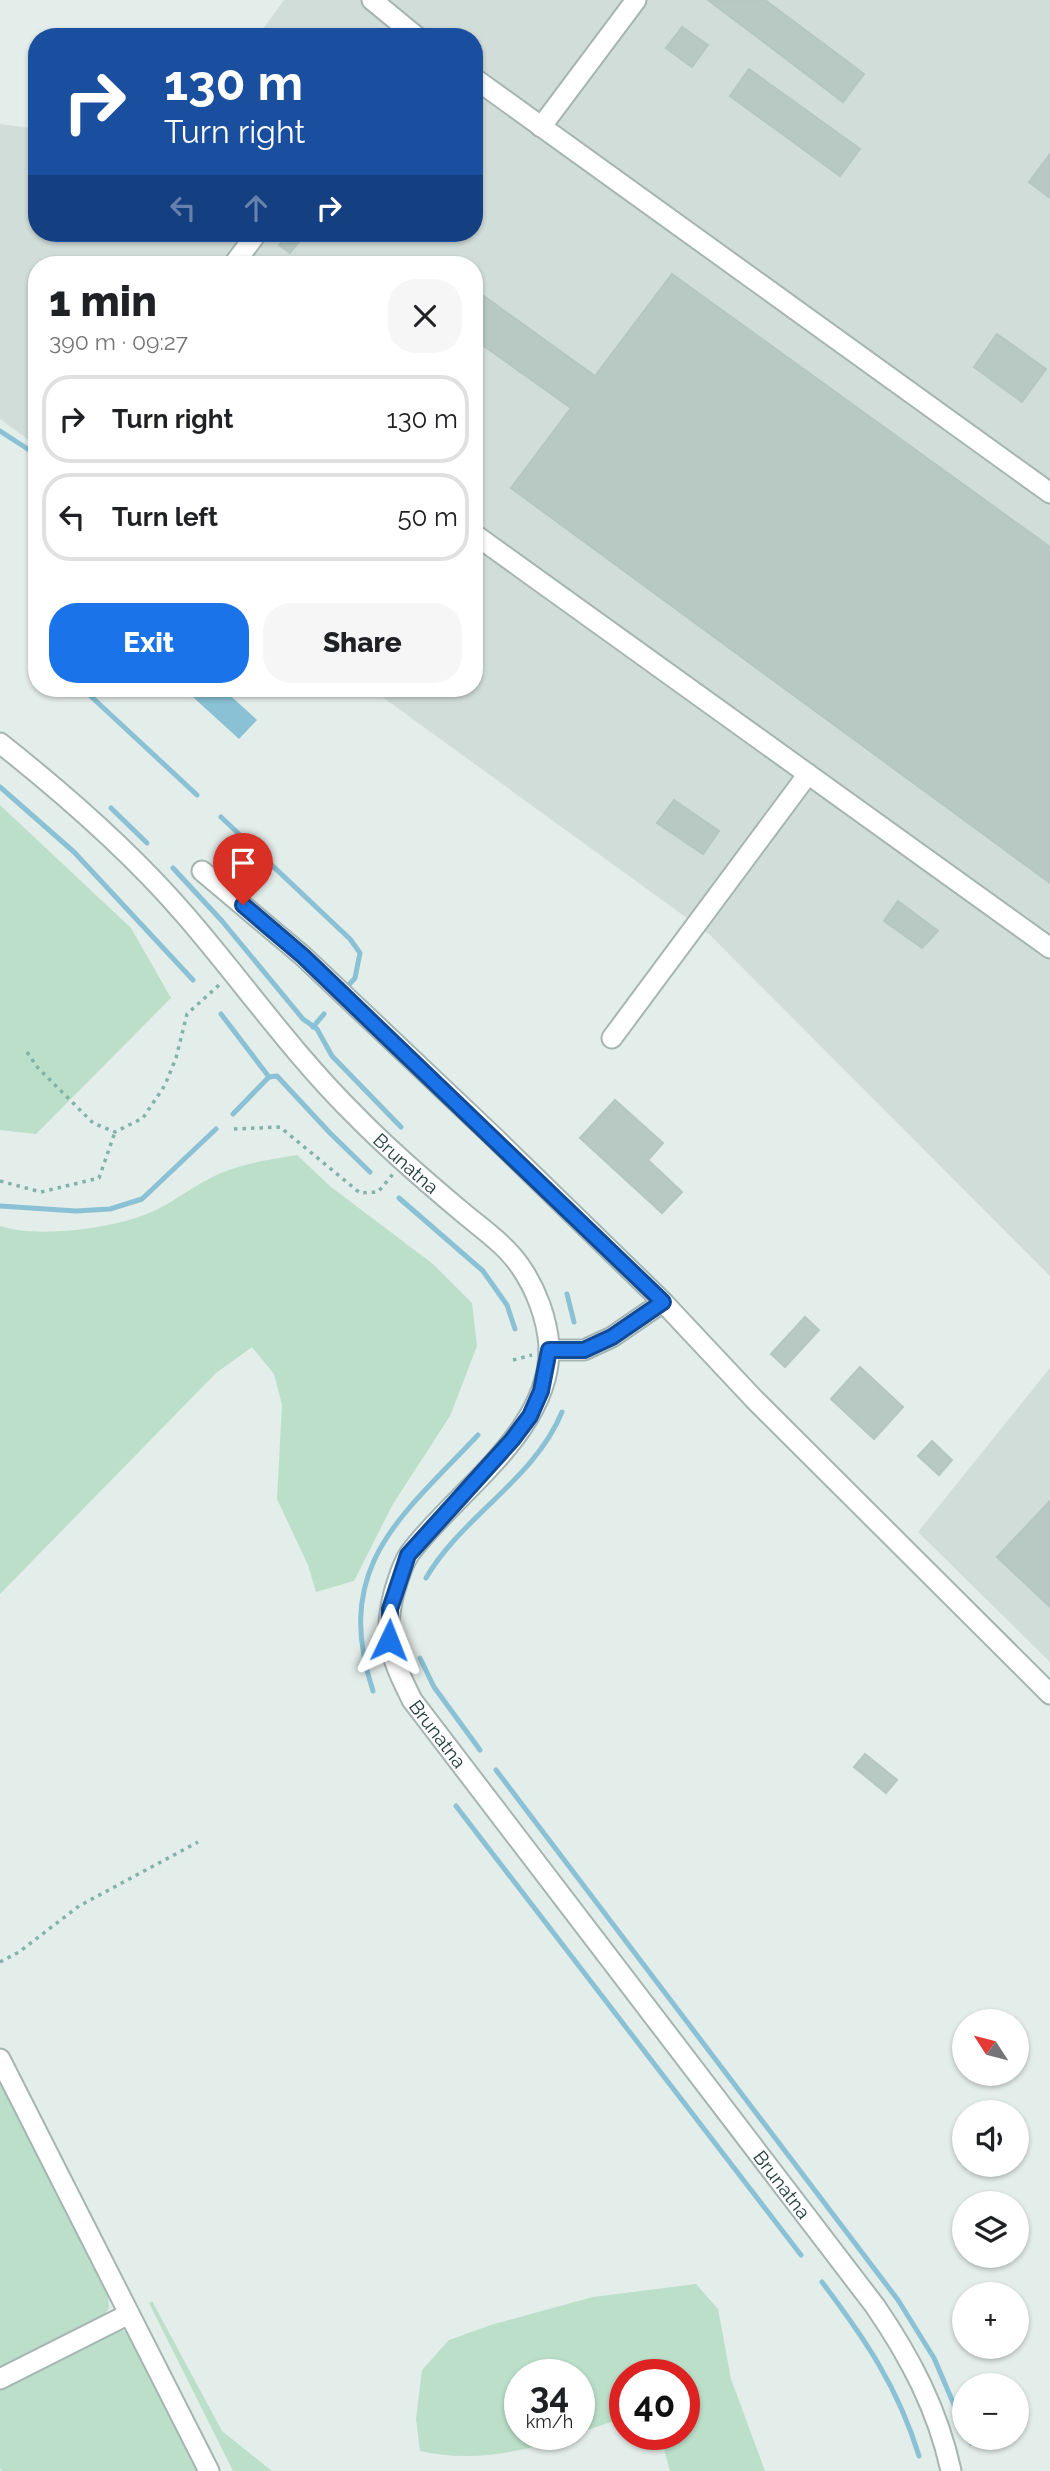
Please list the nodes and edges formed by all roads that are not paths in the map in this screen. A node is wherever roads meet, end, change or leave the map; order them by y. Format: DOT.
graph roads {
  1 [pos="372,0"];
  2 [pos="636,0"];
  3 [pos="401,28"];
  4 [pos="483,85"];
  5 [pos="541,127"];
  6 [pos="1050,493"];
  7 [pos="483,540"];
  8 [pos="0,743"];
  9 [pos="808,774"];
  10 [pos="202,871"];
  11 [pos="1050,948"];
  12 [pos="612,1038"];
  13 [pos="663,1302"];
  14 [pos="541,1347"];
  15 [pos="1050,1694"];
  16 [pos="0,2059"];
  17 [pos="129,2314"];
  18 [pos="0,2379"];
  19 [pos="209,2471"];
  20 [pos="950,2471"];
  1 -- 3 [label="street"];
  2 -- 5 [label="street"];
  4 -- 5 [label="street"];
  5 -- 6 [label="street"];
  7 -- 9 [label="street"];
  8 -- 14 [label="street, Brunatna"];
  9 -- 11 [label="street"];
  9 -- 12 [label="street"];
  10 -- 13 [label="street"];
  13 -- 14 [label="street"];
  13 -- 15 [label="street"];
  14 -- 20 [label="street, Brunatna"];
  16 -- 17 [label="street"];
  17 -- 18 [label="street"];
  17 -- 19 [label="street"];
}
